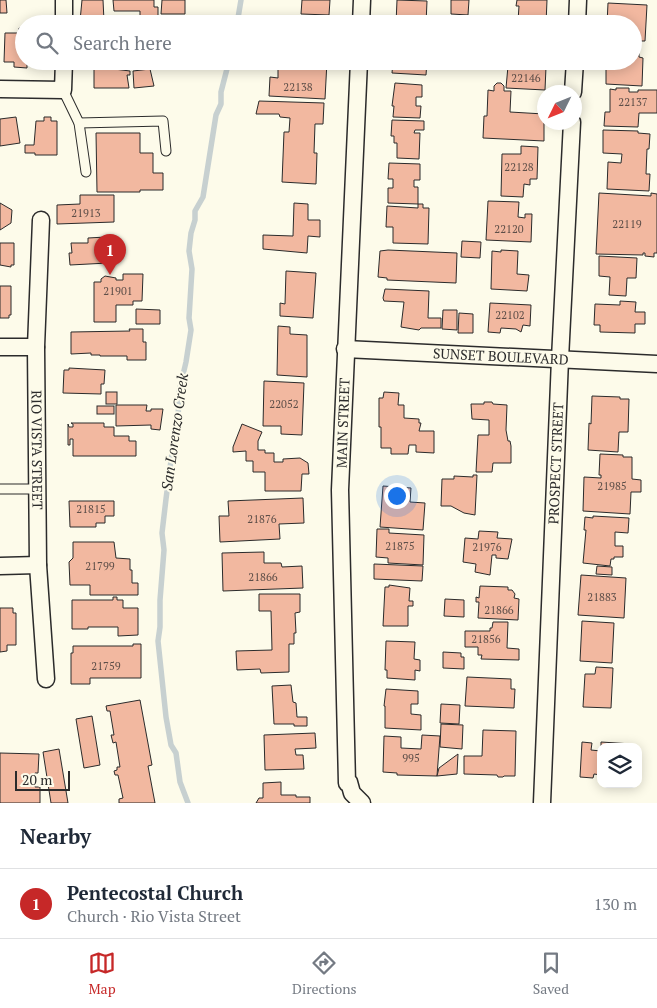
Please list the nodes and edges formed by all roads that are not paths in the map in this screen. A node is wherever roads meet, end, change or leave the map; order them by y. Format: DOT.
graph roads {
  1 [pos="64,0"];
  2 [pos="362,0"];
  3 [pos="578,0"];
  4 [pos="64,15"];
  5 [pos="361,15"];
  6 [pos="577,15"];
  7 [pos="64,70"];
  8 [pos="359,70"];
  9 [pos="574,70"];
  10 [pos="573,85"];
  11 [pos="0,89"];
  12 [pos="63,90"];
  13 [pos="79,123"];
  14 [pos="572,130"];
  15 [pos="166,151"];
  16 [pos="86,172"];
  17 [pos="40,220"];
  18 [pos="0,347"];
  19 [pos="36,347"];
  20 [pos="345,349"];
  21 [pos="560,359"];
  22 [pos="657,364"];
  23 [pos="0,489"];
  24 [pos="38,489"];
  25 [pos="38,565"];
  26 [pos="0,566"];
  27 [pos="46,679"];
  28 [pos="362,803"];
  29 [pos="542,803"];
  1 -- 4 [label="street"];
  2 -- 5 [label="street"];
  3 -- 6 [label="street"];
  7 -- 12 [label="street"];
  8 -- 20 [label="street, MAIN STREET"];
  9 -- 10 [label="street"];
  11 -- 12 [label="street"];
  12 -- 13 [label="lane"];
  13 -- 15 [label="lane"];
  13 -- 16 [label="lane"];
  14 -- 21 [label="street, PROSPECT STREET"];
  17 -- 19 [label="street, RIO VISTA STREET"];
  18 -- 19 [label="street"];
  19 -- 24 [label="street, RIO VISTA STREET"];
  20 -- 21 [label="street, SUNSET BOULEVARD"];
  20 -- 28 [label="street, MAIN STREET"];
  21 -- 22 [label="street, SUNSET BOULEVARD"];
  21 -- 29 [label="street, PROSPECT STREET"];
  23 -- 24 [label="lane"];
  24 -- 25 [label="street, RIO VISTA STREET"];
  25 -- 26 [label="street"];
  25 -- 27 [label="street, RIO VISTA STREET"];
}
